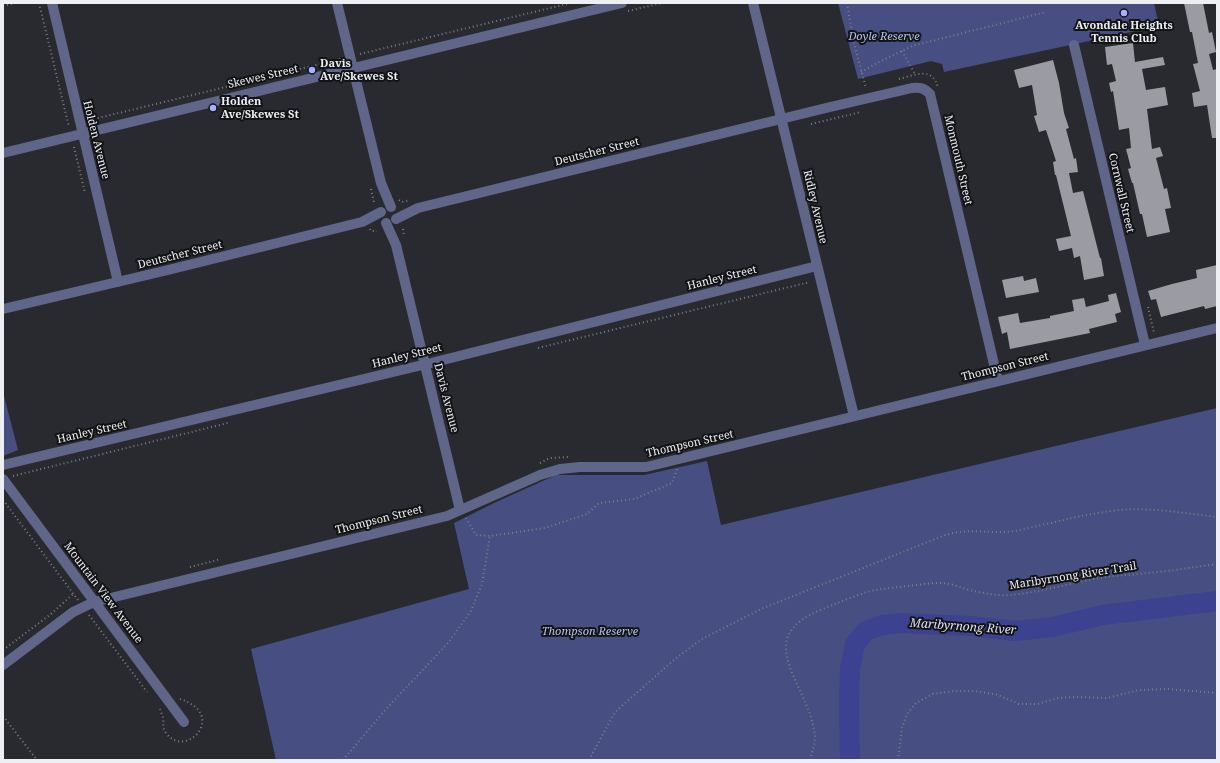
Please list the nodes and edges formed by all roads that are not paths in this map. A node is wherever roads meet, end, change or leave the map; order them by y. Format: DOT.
graph roads {
  1 [pos="52,3"];
  2 [pos="337,3"];
  3 [pos="622,3"];
  4 [pos="753,3"];
  5 [pos="1074,45"];
  6 [pos="358,67"];
  7 [pos="782,119"];
  8 [pos="82,133"];
  9 [pos="3,152"];
  10 [pos="389,213"];
  11 [pos="817,266"];
  12 [pos="118,282"];
  13 [pos="3,309"];
  14 [pos="1217,328"];
  15 [pos="1145,345"];
  16 [pos="425,364"];
  17 [pos="998,381"];
  18 [pos="854,416"];
  19 [pos="3,465"];
  20 [pos="3,479"];
  21 [pos="460,510"];
  22 [pos="94,602"];
  23 [pos="3,666"];
  24 [pos="184,722"];
  1 -- 8 [label="street, Holden Avenue"];
  2 -- 6 [label="street, Davis Avenue"];
  3 -- 6 [label="street, Skewes Street"];
  4 -- 7 [label="street, Ridley Avenue"];
  5 -- 15 [label="street, Cornwall Street"];
  6 -- 8 [label="street, Skewes Street"];
  6 -- 10 [label="street, Davis Avenue"];
  7 -- 10 [label="street, Deutscher Street"];
  7 -- 11 [label="street, Ridley Avenue"];
  7 -- 17 [label="street, Monmouth Street"];
  8 -- 9 [label="street, Skewes Street"];
  8 -- 12 [label="street, Holden Avenue"];
  10 -- 12 [label="street, Deutscher Street"];
  10 -- 16 [label="street, Davis Avenue"];
  11 -- 16 [label="street, Hanley Street"];
  11 -- 18 [label="street, Ridley Avenue"];
  12 -- 13 [label="street, Deutscher Street"];
  14 -- 15 [label="street, Thompson Street"];
  15 -- 17 [label="street, Thompson Street"];
  16 -- 19 [label="street, Hanley Street"];
  16 -- 21 [label="street, Davis Avenue"];
  17 -- 18 [label="street, Thompson Street"];
  18 -- 21 [label="street, Thompson Street"];
  20 -- 22 [label="street, Mountain View Avenue"];
  21 -- 22 [label="street, Thompson Street"];
  22 -- 23 [label="street, Thompson Street"];
  22 -- 24 [label="street, Mountain View Avenue"];
}
